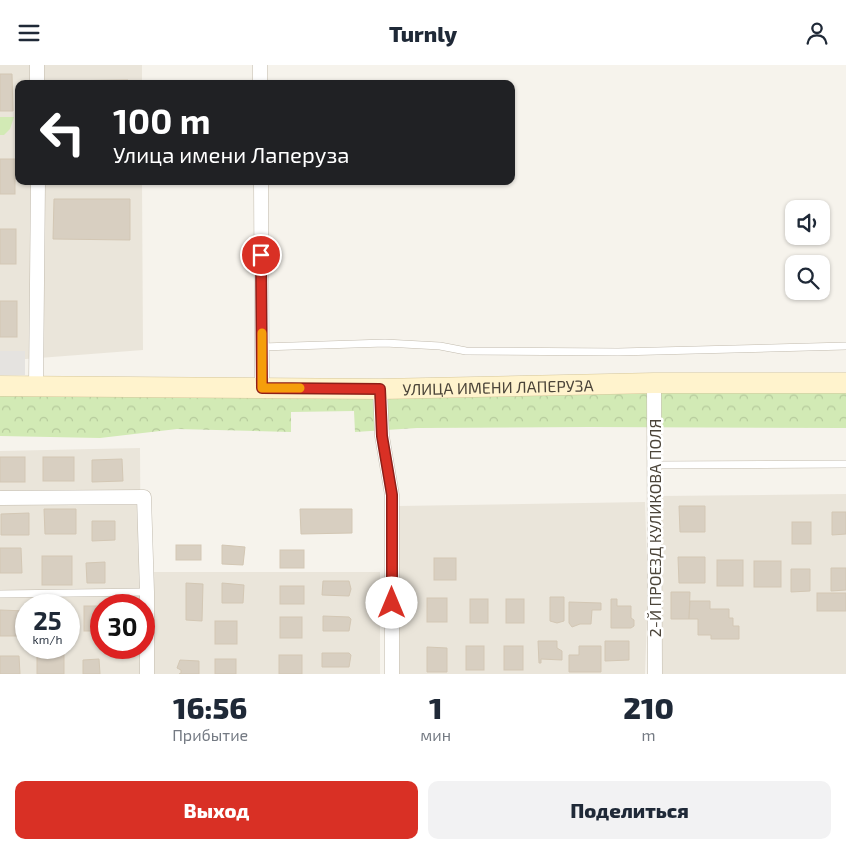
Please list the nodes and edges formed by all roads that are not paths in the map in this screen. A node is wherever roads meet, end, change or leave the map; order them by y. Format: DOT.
graph roads {
  1 [pos="37,65"];
  2 [pos="260,65"];
  3 [pos="37,80"];
  4 [pos="260,80"];
  5 [pos="38,185"];
  6 [pos="261,185"];
  7 [pos="846,346"];
  8 [pos="262,347"];
  9 [pos="654,383"];
  10 [pos="846,383"];
  11 [pos="36,385"];
  12 [pos="0,386"];
  13 [pos="262,388"];
  14 [pos="380,389"];
  15 [pos="846,464"];
  16 [pos="654,465"];
  17 [pos="0,498"];
  18 [pos="147,592"];
  19 [pos="0,594"];
  20 [pos="147,674"];
  21 [pos="392,674"];
  22 [pos="655,674"];
  1 -- 3 [label="street"];
  2 -- 4 [label="street"];
  5 -- 11 [label="street"];
  6 -- 8 [label="street"];
  7 -- 8 [label="lane"];
  8 -- 13 [label="street"];
  9 -- 10 [label="street, УЛИЦА ИМЕНИ ЛАПЕРУЗА"];
  9 -- 14 [label="street, УЛИЦА ИМЕНИ ЛАПЕРУЗА"];
  9 -- 16 [label="street, 2-Й ПРОЕЗД КУЛИКОВА ПОЛЯ"];
  11 -- 12 [label="street, УЛИЦА ИМЕНИ ЛАПЕРУЗА"];
  11 -- 13 [label="street, УЛИЦА ИМЕНИ ЛАПЕРУЗА"];
  13 -- 14 [label="street, УЛИЦА ИМЕНИ ЛАПЕРУЗА"];
  14 -- 21 [label="street"];
  15 -- 16 [label="lane"];
  16 -- 22 [label="street, 2-Й ПРОЕЗД КУЛИКОВА ПОЛЯ"];
  17 -- 18 [label="street"];
  18 -- 19 [label="lane"];
  18 -- 20 [label="street"];
}
